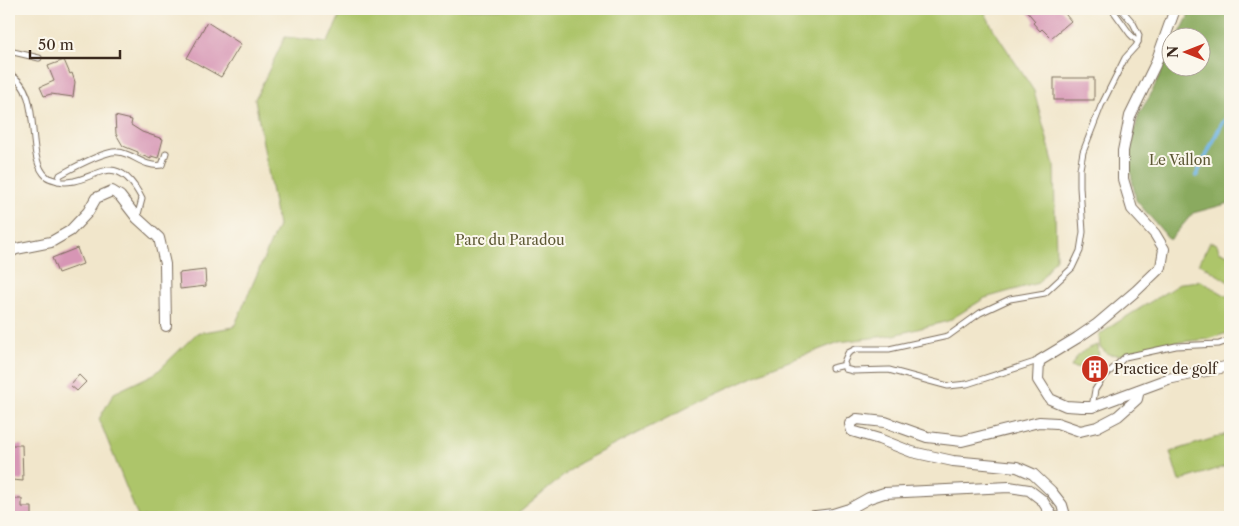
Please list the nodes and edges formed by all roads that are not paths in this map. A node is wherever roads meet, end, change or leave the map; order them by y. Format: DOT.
graph roads {
  1 [pos="1112,9"];
  2 [pos="1121,9"];
  3 [pos="1175,9"];
  4 [pos="1138,42"];
  5 [pos="9,51"];
  6 [pos="39,58"];
  7 [pos="9,74"];
  8 [pos="166,153"];
  9 [pos="58,181"];
  10 [pos="137,218"];
  11 [pos="9,253"];
  12 [pos="166,326"];
  13 [pos="1230,340"];
  14 [pos="1039,361"];
  15 [pos="845,365"];
  16 [pos="1230,366"];
  17 [pos="832,368"];
  18 [pos="1139,390"];
  19 [pos="1092,407"];
  20 [pos="849,510"];
  21 [pos="808,517"];
  22 [pos="859,517"];
  23 [pos="1052,517"];
  24 [pos="1063,517"];
  1 -- 4 [label="lane"];
  2 -- 4 [label="lane"];
  3 -- 14 [label="street"];
  4 -- 15 [label="lane"];
  5 -- 6 [label="lane"];
  7 -- 9 [label="lane"];
  8 -- 9 [label="lane"];
  9 -- 10 [label="lane"];
  10 -- 11 [label="street"];
  10 -- 12 [label="street"];
  13 -- 19 [label="lane"];
  14 -- 15 [label="lane"];
  14 -- 19 [label="street"];
  15 -- 17 [label="lane"];
  16 -- 18 [label="street"];
  18 -- 19 [label="street"];
  18 -- 24 [label="street"];
  20 -- 21 [label="street"];
  20 -- 22 [label="lane"];
  20 -- 23 [label="street"];
}
